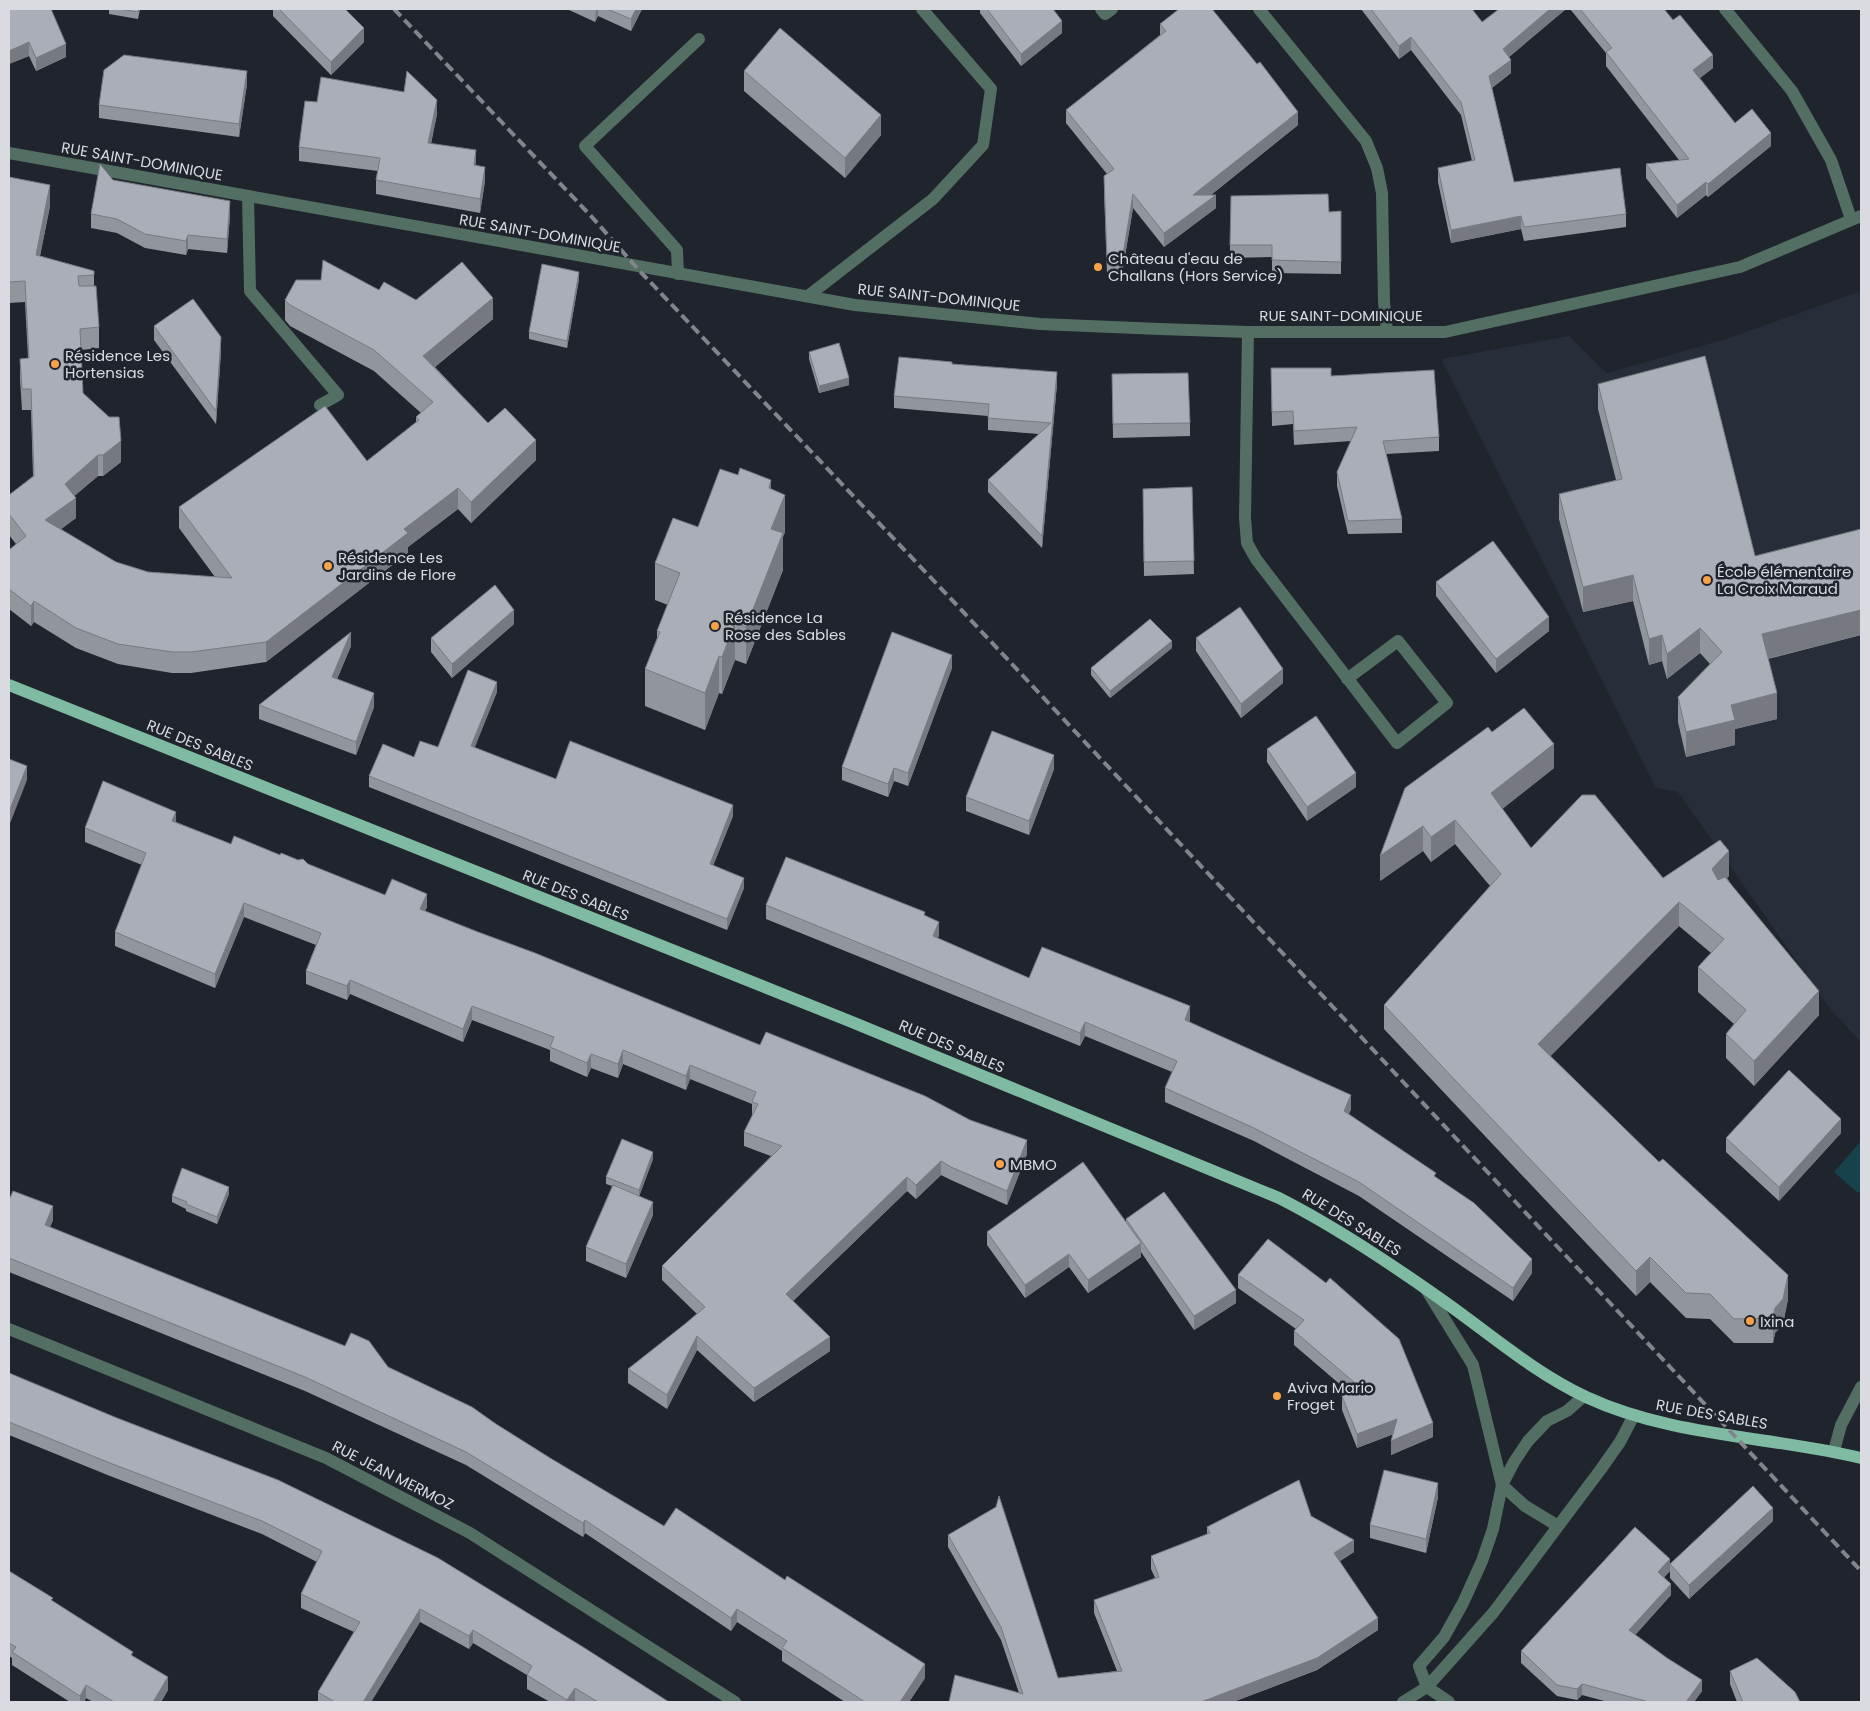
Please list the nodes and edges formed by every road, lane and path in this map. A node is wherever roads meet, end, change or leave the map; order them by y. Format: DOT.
graph roads {
  1 [pos="922,9"];
  2 [pos="1101,9"];
  3 [pos="1112,9"];
  4 [pos="1259,9"];
  5 [pos="1726,9"];
  6 [pos="699,39"];
  7 [pos="9,153"];
  8 [pos="248,196"];
  9 [pos="1856,217"];
  10 [pos="678,274"];
  11 [pos="808,296"];
  12 [pos="1387,331"];
  13 [pos="1248,332"];
  14 [pos="320,405"];
  15 [pos="1347,679"];
  16 [pos="9,685"];
  17 [pos="1426,1289"];
  18 [pos="9,1329"];
  19 [pos="1861,1387"];
  20 [pos="1584,1396"];
  21 [pos="1634,1415"];
  22 [pos="1834,1451"];
  23 [pos="1861,1458"];
  24 [pos="1502,1485"];
  25 [pos="1558,1526"];
  26 [pos="1427,1687"];
  27 [pos="735,1702"];
  28 [pos="1403,1702"];
  29 [pos="1449,1702"];
  1 -- 11 [label="street"];
  2 -- 3 [label="street"];
  4 -- 12 [label="street"];
  5 -- 9 [label="street"];
  6 -- 10 [label="street"];
  7 -- 8 [label="street, RUE SAINT-DOMINIQUE"];
  8 -- 10 [label="street, RUE SAINT-DOMINIQUE"];
  8 -- 14 [label="street"];
  9 -- 12 [label="street, RUE SAINT-DOMINIQUE"];
  10 -- 11 [label="street, RUE SAINT-DOMINIQUE"];
  11 -- 13 [label="street, RUE SAINT-DOMINIQUE"];
  12 -- 13 [label="street, RUE SAINT-DOMINIQUE"];
  13 -- 15 [label="street"];
  15 -- 15 [label="street"];
  16 -- 17 [label="main road, RUE DES SABLES"];
  17 -- 20 [label="main road, RUE DES SABLES"];
  17 -- 24 [label="street"];
  18 -- 27 [label="street, RUE JEAN MERMOZ"];
  19 -- 22 [label="street"];
  20 -- 21 [label="main road, RUE DES SABLES"];
  20 -- 24 [label="street"];
  21 -- 22 [label="main road, RUE DES SABLES"];
  21 -- 25 [label="street"];
  22 -- 23 [label="main road, RUE DES SABLES"];
  24 -- 25 [label="street"];
  24 -- 26 [label="street"];
  25 -- 26 [label="street"];
  26 -- 28 [label="street"];
  26 -- 29 [label="street"];
}
